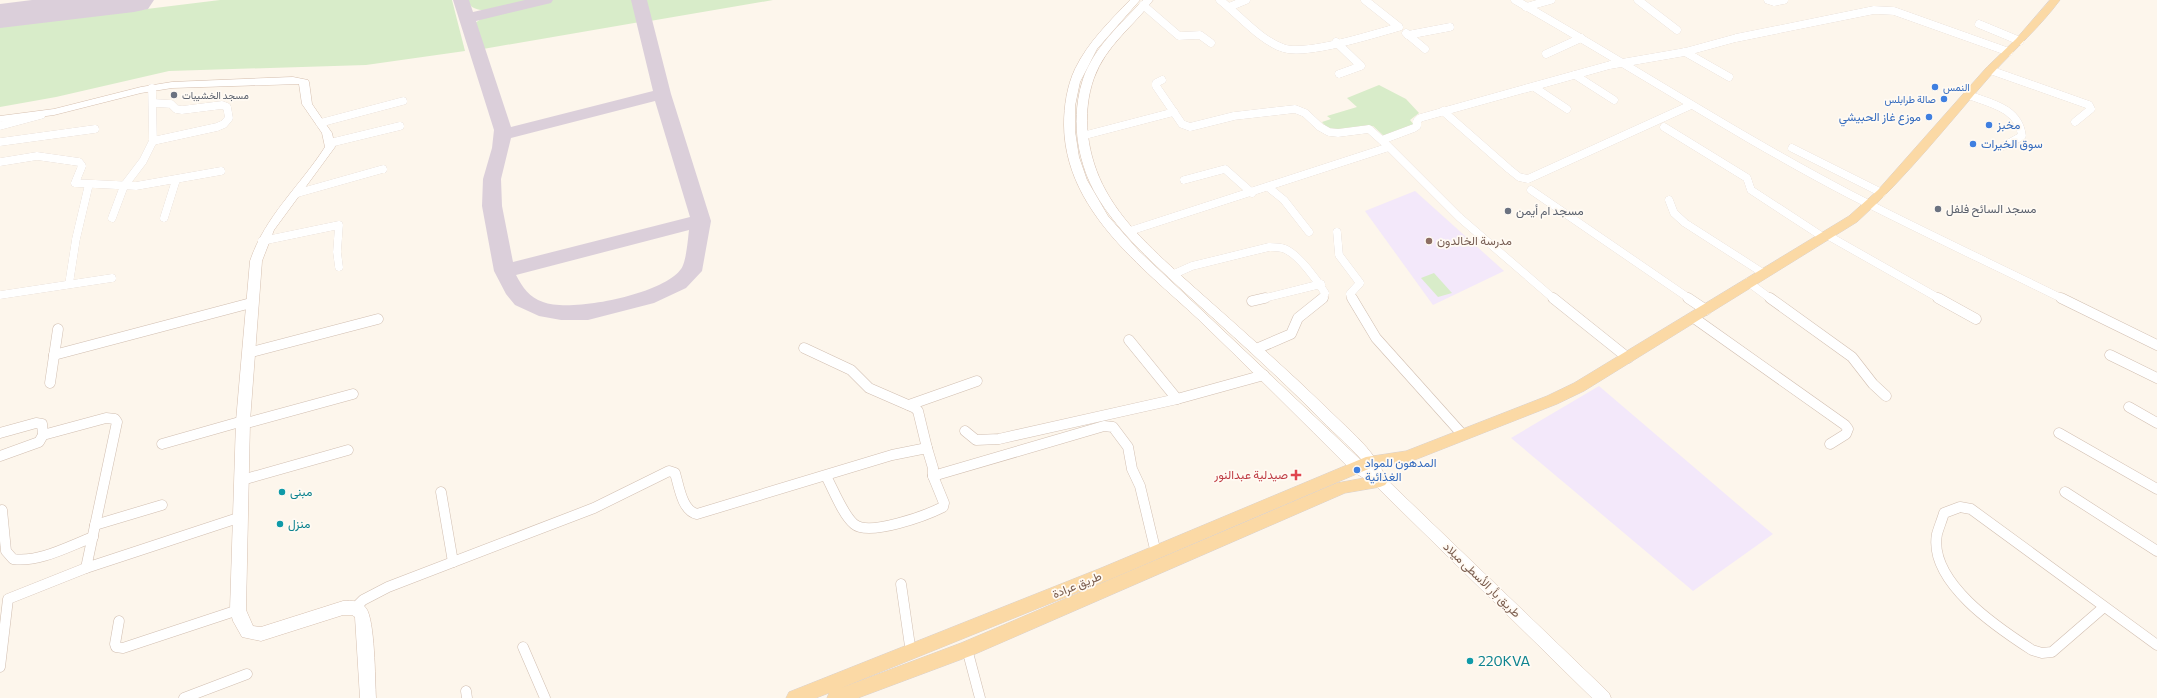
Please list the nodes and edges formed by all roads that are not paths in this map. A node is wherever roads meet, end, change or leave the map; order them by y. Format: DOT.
graph roads {
  1 [pos="1220,0"];
  2 [pos="1246,0"];
  3 [pos="1365,0"];
  4 [pos="1514,0"];
  5 [pos="1551,0"];
  6 [pos="1638,0"];
  7 [pos="1768,0"];
  8 [pos="1784,0"];
  9 [pos="2055,0"];
  10 [pos="1142,2"];
  11 [pos="1229,7"];
  12 [pos="1526,7"];
  13 [pos="1979,24"];
  14 [pos="1399,27"];
  15 [pos="1450,27"];
  16 [pos="1677,30"];
  17 [pos="1408,35"];
  18 [pos="1582,38"];
  19 [pos="2020,41"];
  20 [pos="1336,42"];
  21 [pos="1211,43"];
  22 [pos="1425,49"];
  23 [pos="1685,52"];
  24 [pos="2009,52"];
  25 [pos="1546,54"];
  26 [pos="1623,64"];
  27 [pos="1990,70"];
  28 [pos="1339,74"];
  29 [pos="1575,75"];
  30 [pos="1729,77"];
  31 [pos="1162,80"];
  32 [pos="1534,87"];
  33 [pos="152,88"];
  34 [pos="1968,95"];
  35 [pos="1614,100"];
  36 [pos="404,101"];
  37 [pos="154,102"];
  38 [pos="1691,104"];
  39 [pos="1567,109"];
  40 [pos="1443,111"];
  41 [pos="54,112"];
  42 [pos="1174,112"];
  43 [pos="0,119"];
  44 [pos="2075,122"];
  45 [pos="320,123"];
  46 [pos="0,126"];
  47 [pos="400,126"];
  48 [pos="1664,128"];
  49 [pos="95,130"];
  50 [pos="1082,136"];
  51 [pos="1382,140"];
  52 [pos="152,141"];
  53 [pos="0,142"];
  54 [pos="330,143"];
  55 [pos="2004,146"];
  56 [pos="1389,147"];
  57 [pos="1792,148"];
  58 [pos="0,162"];
  59 [pos="383,169"];
  60 [pos="221,171"];
  61 [pos="176,180"];
  62 [pos="1184,180"];
  63 [pos="89,184"];
  64 [pos="124,186"];
  65 [pos="1268,187"];
  66 [pos="1531,190"];
  67 [pos="298,193"];
  68 [pos="1252,193"];
  69 [pos="1882,193"];
  70 [pos="1669,200"];
  71 [pos="1870,205"];
  72 [pos="112,218"];
  73 [pos="164,218"];
  74 [pos="1130,231"];
  75 [pos="1309,232"];
  76 [pos="1337,232"];
  77 [pos="1825,236"];
  78 [pos="262,241"];
  79 [pos="339,267"];
  80 [pos="1763,273"];
  81 [pos="1174,274"];
  82 [pos="112,278"];
  83 [pos="1748,282"];
  84 [pos="69,284"];
  85 [pos="1321,284"];
  86 [pos="0,295"];
  87 [pos="1252,301"];
  88 [pos="251,303"];
  89 [pos="1706,310"];
  90 [pos="1694,318"];
  91 [pos="378,319"];
  92 [pos="1976,319"];
  93 [pos="58,330"];
  94 [pos="1128,340"];
  95 [pos="2157,344"];
  96 [pos="804,348"];
  97 [pos="1256,349"];
  98 [pos="248,353"];
  99 [pos="54,355"];
  100 [pos="2110,355"];
  101 [pos="1628,358"];
  102 [pos="1264,375"];
  103 [pos="2157,378"];
  104 [pos="977,381"];
  105 [pos="50,383"];
  106 [pos="353,394"];
  107 [pos="1886,396"];
  108 [pos="1177,399"];
  109 [pos="909,405"];
  110 [pos="2129,407"];
  111 [pos="1333,422"];
  112 [pos="243,423"];
  113 [pos="2157,423"];
  114 [pos="1320,430"];
  115 [pos="966,431"];
  116 [pos="0,433"];
  117 [pos="2059,433"];
  118 [pos="1462,434"];
  119 [pos="43,435"];
  120 [pos="162,444"];
  121 [pos="1830,444"];
  122 [pos="927,448"];
  123 [pos="348,450"];
  124 [pos="0,456"];
  125 [pos="1364,464"];
  126 [pos="826,476"];
  127 [pos="933,476"];
  128 [pos="242,480"];
  129 [pos="1380,481"];
  130 [pos="2157,490"];
  131 [pos="441,492"];
  132 [pos="2065,492"];
  133 [pos="162,504"];
  134 [pos="2,510"];
  135 [pos="241,517"];
  136 [pos="95,525"];
  137 [pos="93,537"];
  138 [pos="2157,551"];
  139 [pos="1156,553"];
  140 [pos="453,562"];
  141 [pos="86,568"];
  142 [pos="1112,580"];
  143 [pos="902,584"];
  144 [pos="2104,606"];
  145 [pos="355,608"];
  146 [pos="238,610"];
  147 [pos="120,621"];
  148 [pos="2157,645"];
  149 [pos="523,647"];
  150 [pos="966,649"];
  151 [pos="912,653"];
  152 [pos="0,667"];
  153 [pos="247,674"];
  154 [pos="843,692"];
  155 [pos="184,698"];
  156 [pos="368,698"];
  157 [pos="545,698"];
  158 [pos="795,698"];
  159 [pos="980,698"];
  160 [pos="1603,698"];
  1 -- 11 [label="street"];
  2 -- 11 [label="street"];
  3 -- 14 [label="street"];
  4 -- 12 [label="street"];
  5 -- 12 [label="street"];
  6 -- 16 [label="street"];
  7 -- 8 [label="street"];
  9 -- 19 [label="main road, طريق عرادة"];
  10 -- 21 [label="street"];
  10 -- 50 [label="main road"];
  10 -- 102 [label="main road"];
  11 -- 20 [label="street"];
  12 -- 18 [label="street"];
  13 -- 19 [label="street"];
  14 -- 17 [label="street"];
  14 -- 20 [label="street"];
  15 -- 17 [label="street"];
  17 -- 22 [label="street"];
  18 -- 25 [label="street"];
  18 -- 26 [label="street"];
  19 -- 24 [label="main road, طريق عرادة"];
  20 -- 28 [label="street"];
  23 -- 24 [label="street"];
  23 -- 26 [label="street"];
  23 -- 30 [label="street"];
  24 -- 27 [label="main road, طريق عرادة"];
  26 -- 29 [label="street"];
  26 -- 38 [label="street"];
  27 -- 34 [label="main road, طريق عرادة"];
  27 -- 44 [label="street"];
  29 -- 32 [label="street"];
  29 -- 35 [label="street"];
  31 -- 42 [label="street"];
  32 -- 39 [label="street"];
  32 -- 40 [label="street"];
  33 -- 37 [label="street"];
  33 -- 41 [label="main road"];
  33 -- 45 [label="main road"];
  34 -- 55 [label="street"];
  34 -- 69 [label="main road, طريق عرادة"];
  36 -- 45 [label="street"];
  37 -- 52 [label="street"];
  37 -- 52 [label="street"];
  38 -- 40 [label="street"];
  38 -- 71 [label="street"];
  40 -- 51 [label="street"];
  41 -- 43 [label="main road"];
  41 -- 46 [label="street"];
  42 -- 50 [label="street"];
  42 -- 51 [label="street"];
  45 -- 54 [label="main road"];
  47 -- 54 [label="street"];
  48 -- 77 [label="street"];
  49 -- 53 [label="street"];
  50 -- 74 [label="main road"];
  51 -- 56 [label="street"];
  52 -- 64 [label="street"];
  54 -- 67 [label="main road"];
  56 -- 65 [label="street"];
  56 -- 101 [label="street"];
  57 -- 69 [label="street"];
  58 -- 63 [label="street"];
  59 -- 67 [label="street"];
  60 -- 61 [label="street"];
  61 -- 64 [label="street"];
  61 -- 73 [label="street"];
  62 -- 68 [label="street"];
  63 -- 64 [label="street"];
  63 -- 84 [label="street"];
  64 -- 72 [label="street"];
  65 -- 68 [label="street"];
  65 -- 75 [label="street"];
  66 -- 89 [label="street"];
  67 -- 78 [label="main road"];
  68 -- 74 [label="street"];
  69 -- 71 [label="main road, طريق عرادة"];
  70 -- 80 [label="street"];
  71 -- 77 [label="main road, طريق عرادة"];
  71 -- 95 [label="street"];
  74 -- 81 [label="main road"];
  76 -- 118 [label="street"];
  77 -- 80 [label="main road, طريق عرادة"];
  77 -- 92 [label="street"];
  78 -- 79 [label="street"];
  78 -- 88 [label="main road"];
  80 -- 83 [label="main road, طريق عرادة"];
  81 -- 85 [label="street"];
  81 -- 97 [label="main road"];
  82 -- 84 [label="street"];
  83 -- 89 [label="main road, طريق عرادة"];
  83 -- 107 [label="street"];
  84 -- 86 [label="street"];
  85 -- 87 [label="street"];
  85 -- 97 [label="street"];
  88 -- 98 [label="main road"];
  88 -- 99 [label="street"];
  89 -- 90 [label="main road, طريق عرادة"];
  90 -- 101 [label="main road, طريق عرادة"];
  90 -- 121 [label="street"];
  91 -- 98 [label="street"];
  93 -- 99 [label="street"];
  94 -- 108 [label="street"];
  96 -- 109 [label="street"];
  97 -- 111 [label="main road"];
  98 -- 112 [label="main road"];
  99 -- 105 [label="street"];
  100 -- 103 [label="street"];
  101 -- 118 [label="main road, طريق عرادة"];
  102 -- 108 [label="street"];
  102 -- 114 [label="main road"];
  104 -- 109 [label="street"];
  106 -- 112 [label="street"];
  108 -- 115 [label="street"];
  109 -- 122 [label="street"];
  110 -- 113 [label="street"];
  111 -- 114 [label="main road"];
  111 -- 125 [label="main road"];
  112 -- 120 [label="street"];
  112 -- 128 [label="main road"];
  114 -- 125 [label="main road"];
  116 -- 119 [label="street"];
  117 -- 130 [label="street"];
  118 -- 125 [label="main road, طريق عرادة"];
  119 -- 124 [label="street"];
  119 -- 136 [label="street"];
  122 -- 126 [label="street"];
  122 -- 127 [label="street"];
  123 -- 128 [label="street"];
  125 -- 129 [label="main road, طريق بأر الأسطى ميلاد"];
  125 -- 139 [label="main road, طريق عرادة"];
  126 -- 127 [label="street"];
  126 -- 140 [label="street"];
  127 -- 139 [label="street"];
  128 -- 135 [label="main road"];
  129 -- 142 [label="main road"];
  129 -- 160 [label="main road, طريق بأر الأسطى ميلاد"];
  131 -- 140 [label="street"];
  132 -- 138 [label="street"];
  133 -- 136 [label="street"];
  134 -- 137 [label="street"];
  135 -- 141 [label="street"];
  135 -- 146 [label="main road"];
  136 -- 137 [label="street"];
  137 -- 141 [label="street"];
  139 -- 142 [label="main road, طريق عرادة"];
  140 -- 145 [label="street"];
  141 -- 152 [label="street"];
  142 -- 150 [label="main road"];
  142 -- 151 [label="main road, طريق عرادة"];
  143 -- 151 [label="street"];
  144 -- 144 [label="street"];
  144 -- 148 [label="street"];
  145 -- 146 [label="main road"];
  145 -- 156 [label="main road"];
  146 -- 147 [label="street"];
  149 -- 157 [label="street"];
  150 -- 154 [label="main road"];
  150 -- 159 [label="street"];
  151 -- 154 [label="main road, طريق عرادة"];
  153 -- 155 [label="street"];
  154 -- 158 [label="main road, طريق عرادة"];
}
